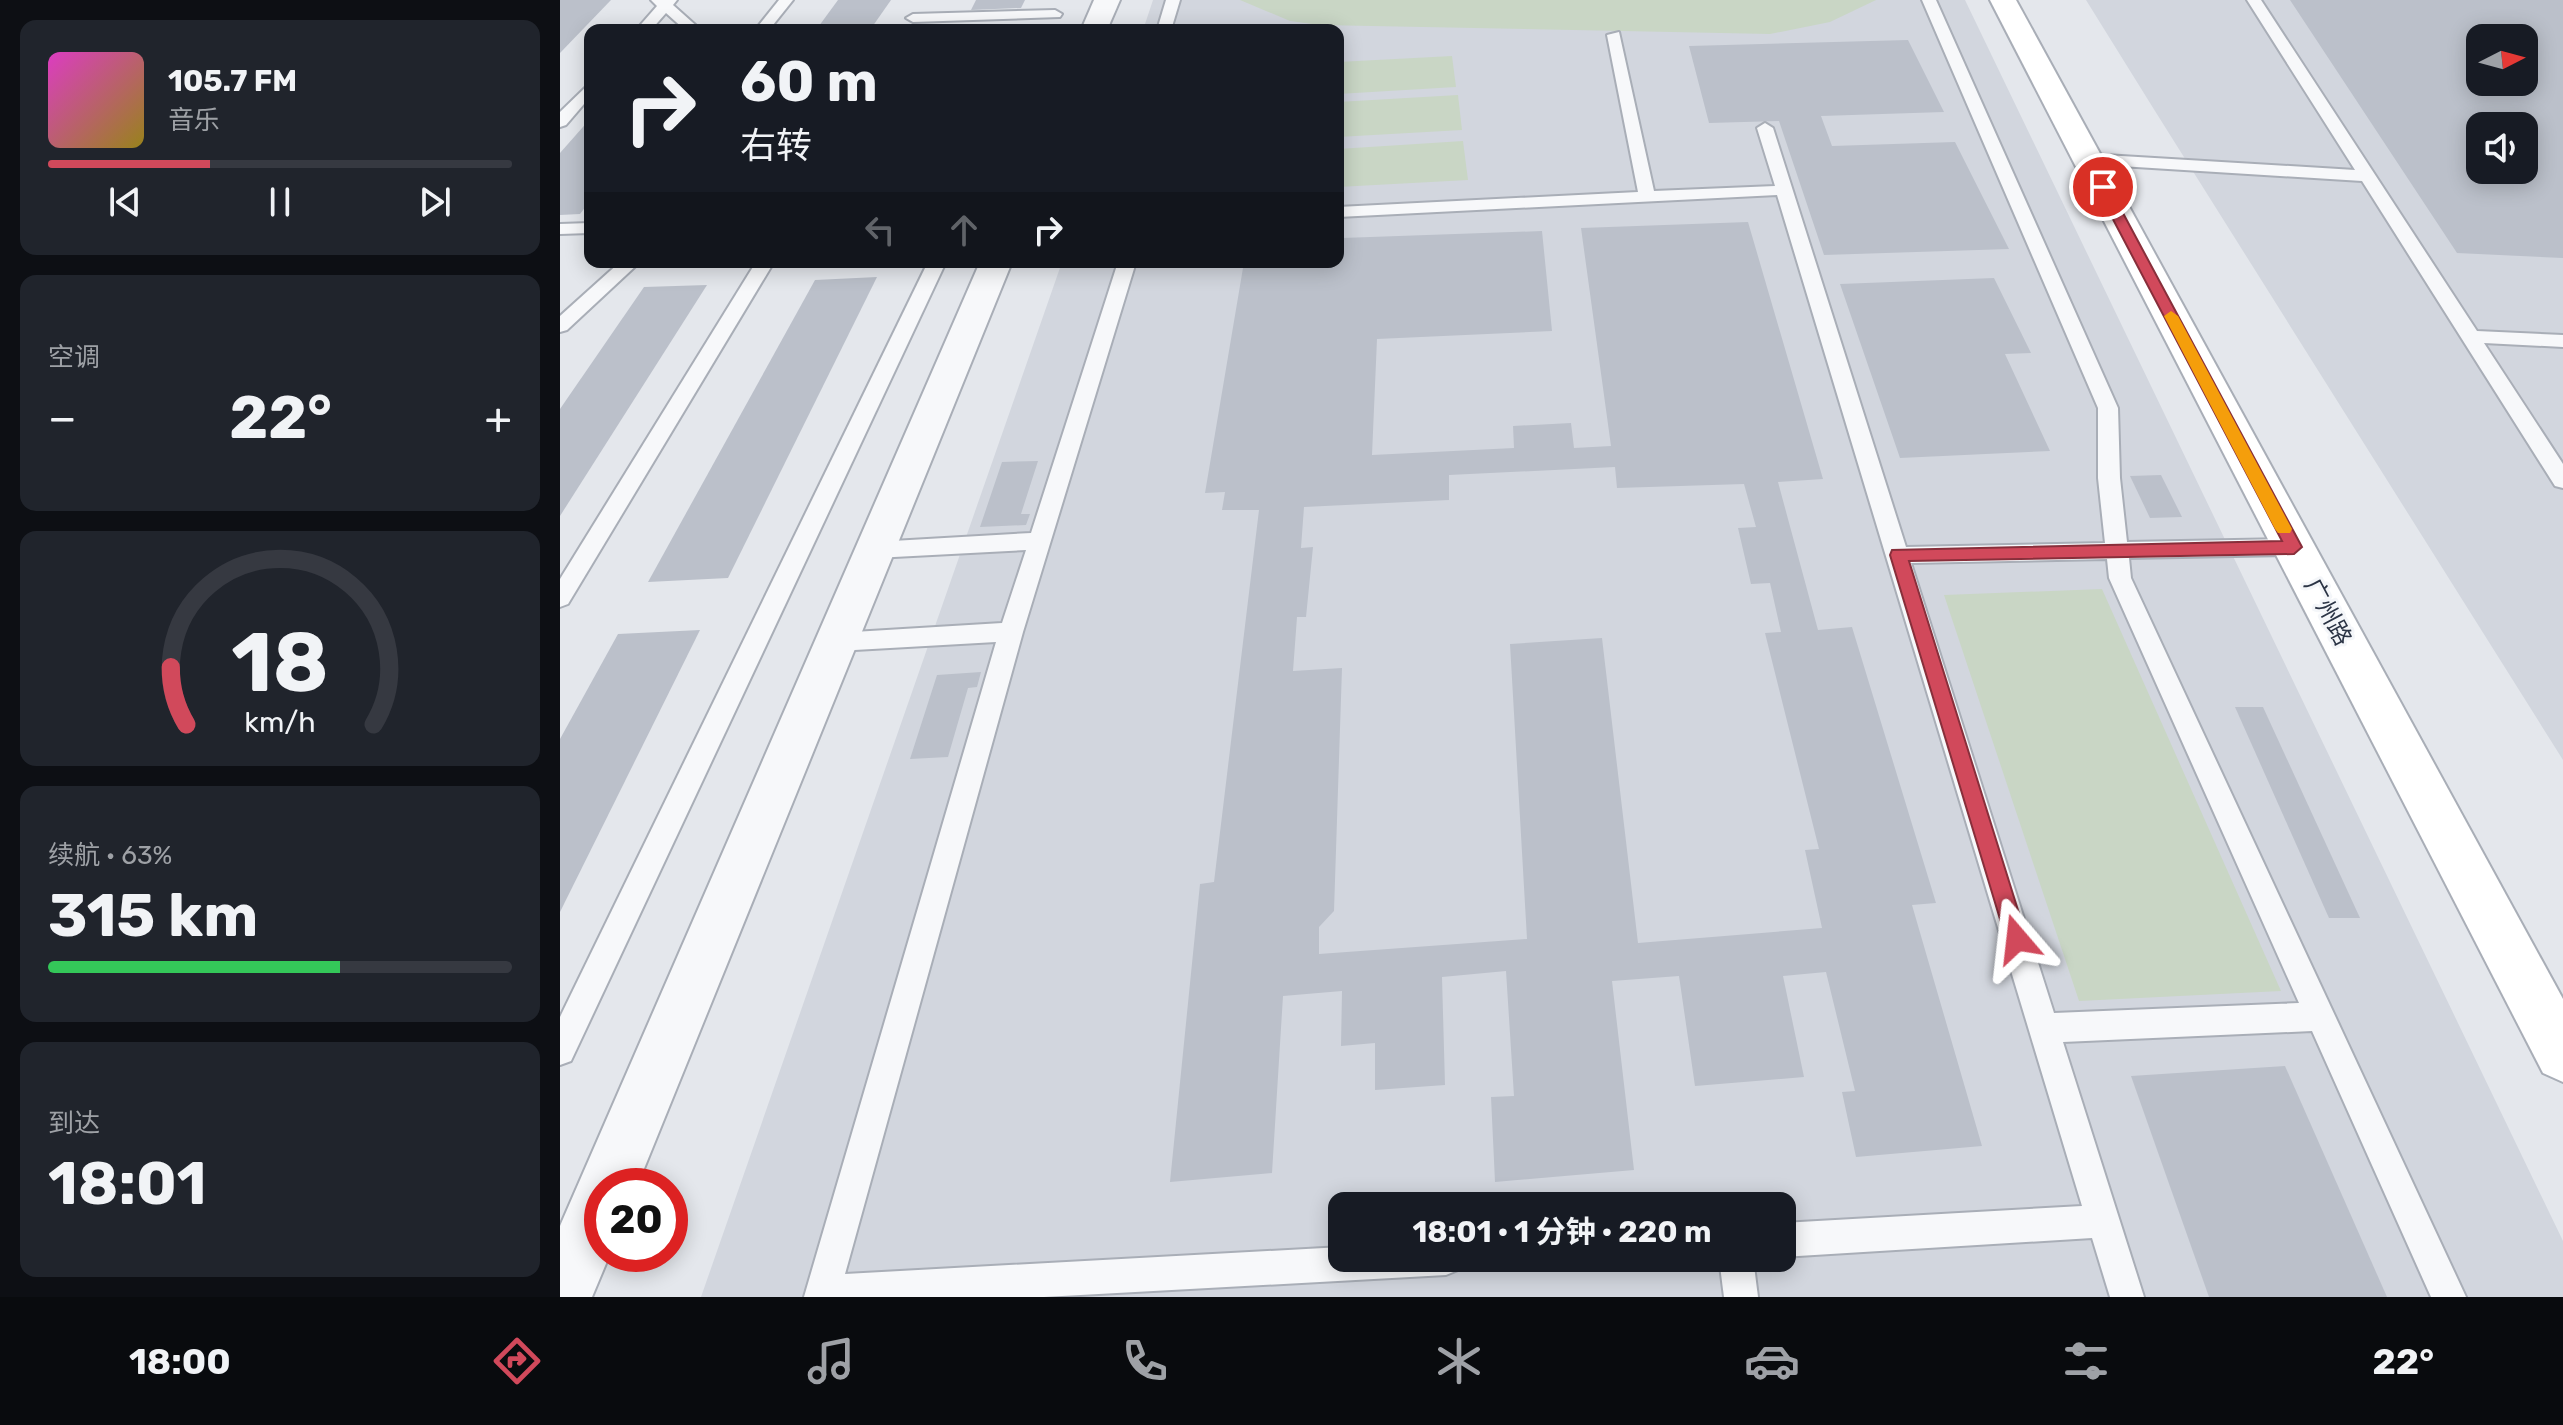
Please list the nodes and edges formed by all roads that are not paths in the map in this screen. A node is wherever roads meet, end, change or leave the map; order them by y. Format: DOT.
graph roads {
  1 [pos="786,0"];
  2 [pos="924,0"];
  3 [pos="1061,0"];
  4 [pos="1107,0"];
  5 [pos="1173,0"];
  6 [pos="1929,0"];
  7 [pos="2003,0"];
  8 [pos="2254,0"];
  9 [pos="664,2"];
  10 [pos="1055,14"];
  11 [pos="648,24"];
  12 [pos="688,24"];
  13 [pos="767,24"];
  14 [pos="909,24"];
  15 [pos="1050,24"];
  16 [pos="1097,24"];
  17 [pos="1166,24"];
  18 [pos="1614,35"];
  19 [pos="584,95"];
  20 [pos="560,122"];
  21 [pos="1765,128"];
  22 [pos="2088,159"];
  23 [pos="2367,176"];
  24 [pos="1786,190"];
  25 [pos="1647,197"];
  26 [pos="1344,212"];
  27 [pos="584,228"];
  28 [pos="560,229"];
  29 [pos="624,268"];
  30 [pos="761,268"];
  31 [pos="934,268"];
  32 [pos="993,268"];
  33 [pos="1125,268"];
  34 [pos="560,326"];
  35 [pos="2471,337"];
  36 [pos="2563,341"];
  37 [pos="2563,481"];
  38 [pos="1038,541"];
  39 [pos="2294,547"];
  40 [pos="875,550"];
  41 [pos="2117,551"];
  42 [pos="1898,555"];
  43 [pos="560,598"];
  44 [pos="1011,632"];
  45 [pos="837,642"];
  46 [pos="2321,1016"];
  47 [pos="2044,1028"];
  48 [pos="560,1050"];
  49 [pos="2563,1054"];
  50 [pos="607,1168"];
  51 [pos="2104,1221"];
  52 [pos="584,1227"];
  53 [pos="1796,1239"];
  54 [pos="1328,1265"];
  55 [pos="1738,1272"];
  56 [pos="822,1294"];
  57 [pos="561,1297"];
  58 [pos="1741,1297"];
  59 [pos="2127,1297"];
  60 [pos="2449,1297"];
  1 -- 13 [label="lane"];
  2 -- 14 [label="lane"];
  3 -- 10 [label="lane"];
  4 -- 16 [label="street"];
  5 -- 17 [label="lane"];
  6 -- 41 [label="lane"];
  7 -- 22 [label="main road, 广州路"];
  8 -- 23 [label="lane"];
  9 -- 11 [label="lane"];
  9 -- 12 [label="lane"];
  10 -- 14 [label="lane"];
  10 -- 15 [label="lane"];
  18 -- 25 [label="lane"];
  19 -- 20 [label="lane"];
  21 -- 24 [label="lane"];
  22 -- 23 [label="lane"];
  22 -- 39 [label="main road, 广州路"];
  23 -- 35 [label="lane"];
  24 -- 25 [label="lane"];
  24 -- 42 [label="lane"];
  25 -- 26 [label="lane"];
  27 -- 28 [label="lane"];
  29 -- 34 [label="lane"];
  30 -- 43 [label="lane"];
  31 -- 48 [label="lane"];
  32 -- 40 [label="street"];
  33 -- 38 [label="lane"];
  35 -- 36 [label="lane"];
  35 -- 37 [label="lane"];
  38 -- 40 [label="lane"];
  38 -- 44 [label="lane"];
  39 -- 41 [label="lane"];
  39 -- 49 [label="main road, 广州路"];
  40 -- 45 [label="street"];
  41 -- 42 [label="lane"];
  41 -- 46 [label="lane"];
  42 -- 47 [label="lane"];
  44 -- 45 [label="lane"];
  44 -- 56 [label="lane"];
  45 -- 50 [label="street"];
  46 -- 47 [label="lane"];
  46 -- 60 [label="lane"];
  47 -- 51 [label="lane"];
  51 -- 53 [label="lane"];
  51 -- 59 [label="lane"];
  52 -- 57 [label="street"];
  54 -- 56 [label="lane"];
  55 -- 58 [label="lane"];
}
